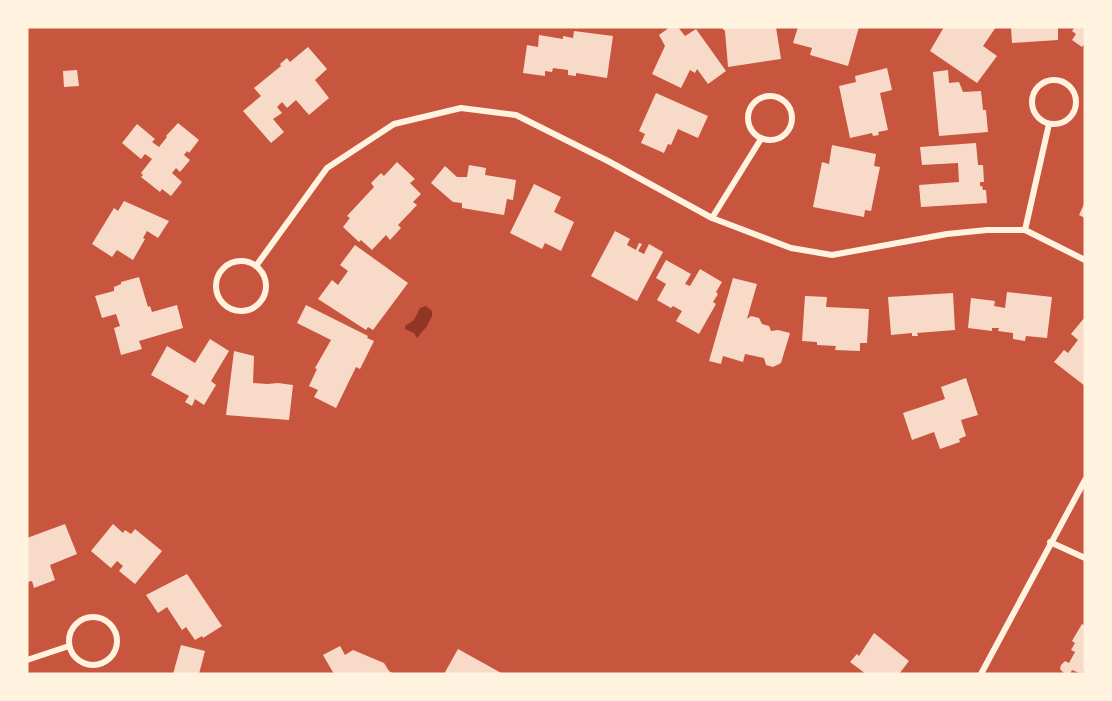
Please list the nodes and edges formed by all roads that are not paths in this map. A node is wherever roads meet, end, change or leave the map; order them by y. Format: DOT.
graph roads {
  1 [pos="1049,124"];
  2 [pos="761,139"];
  3 [pos="712,218"];
  4 [pos="1025,230"];
  5 [pos="1085,260"];
  6 [pos="255,266"];
  7 [pos="1085,480"];
  8 [pos="1050,542"];
  9 [pos="1085,558"];
  10 [pos="69,646"];
  11 [pos="27,660"];
  12 [pos="981,674"];
  1 -- 1 [label="street"];
  1 -- 4 [label="street"];
  2 -- 2 [label="street"];
  2 -- 3 [label="street"];
  3 -- 4 [label="street"];
  3 -- 6 [label="street"];
  4 -- 5 [label="street"];
  6 -- 6 [label="street"];
  7 -- 8 [label="street"];
  8 -- 9 [label="street"];
  8 -- 12 [label="street"];
  10 -- 10 [label="street"];
  10 -- 11 [label="street"];
}
